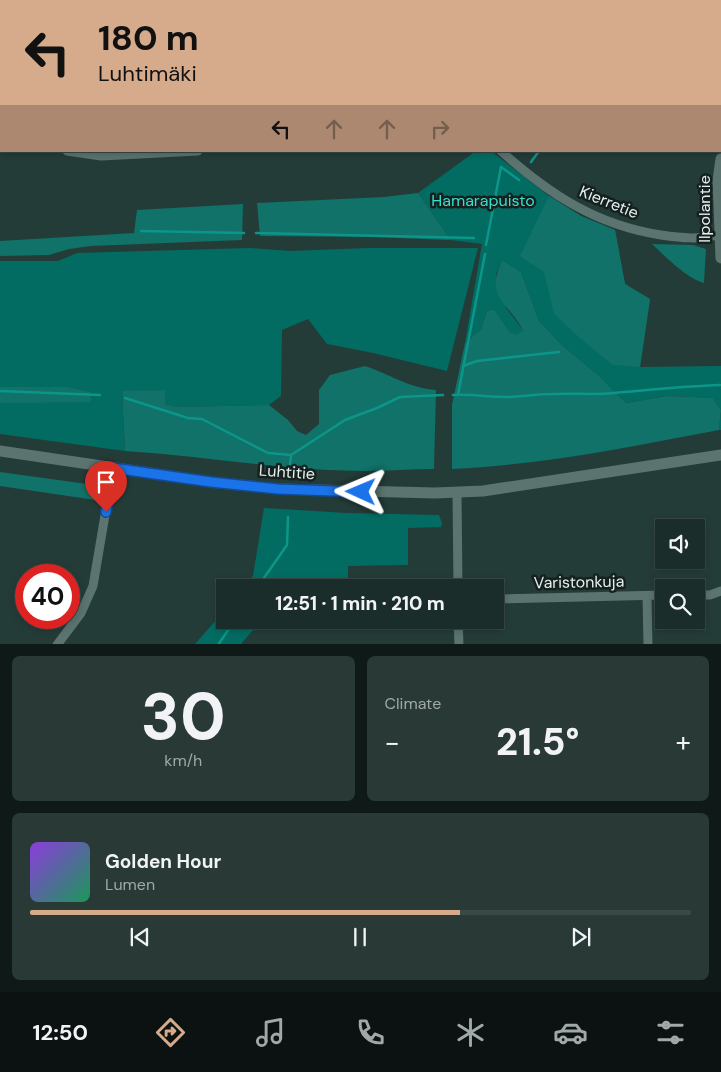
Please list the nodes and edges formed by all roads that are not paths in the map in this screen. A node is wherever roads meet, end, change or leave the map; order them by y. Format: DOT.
graph roads {
  1 [pos="74,152"];
  2 [pos="180,152"];
  3 [pos="503,152"];
  4 [pos="721,159"];
  5 [pos="720,234"];
  6 [pos="721,258"];
  7 [pos="0,451"];
  8 [pos="721,456"];
  9 [pos="113,468"];
  10 [pos="457,492"];
  11 [pos="458,579"];
  12 [pos="721,591"];
  13 [pos="705,595"];
  14 [pos="647,596"];
  15 [pos="655,596"];
  16 [pos="504,599"];
  17 [pos="458,629"];
  18 [pos="57,644"];
  19 [pos="459,644"];
  20 [pos="648,644"];
  1 -- 2 [label="street"];
  3 -- 5 [label="street, Kierretie"];
  4 -- 5 [label="street, Ilpolantie"];
  5 -- 6 [label="street, Ilpolantie"];
  7 -- 9 [label="street, Luhtitie"];
  8 -- 10 [label="street, Luhtitie"];
  9 -- 10 [label="street, Luhtitie"];
  9 -- 18 [label="street"];
  10 -- 11 [label="street"];
  12 -- 13 [label="street"];
  14 -- 15 [label="street, Varistonkuja"];
  14 -- 16 [label="street, Varistonkuja"];
  14 -- 20 [label="street"];
  17 -- 19 [label="street"];
}
